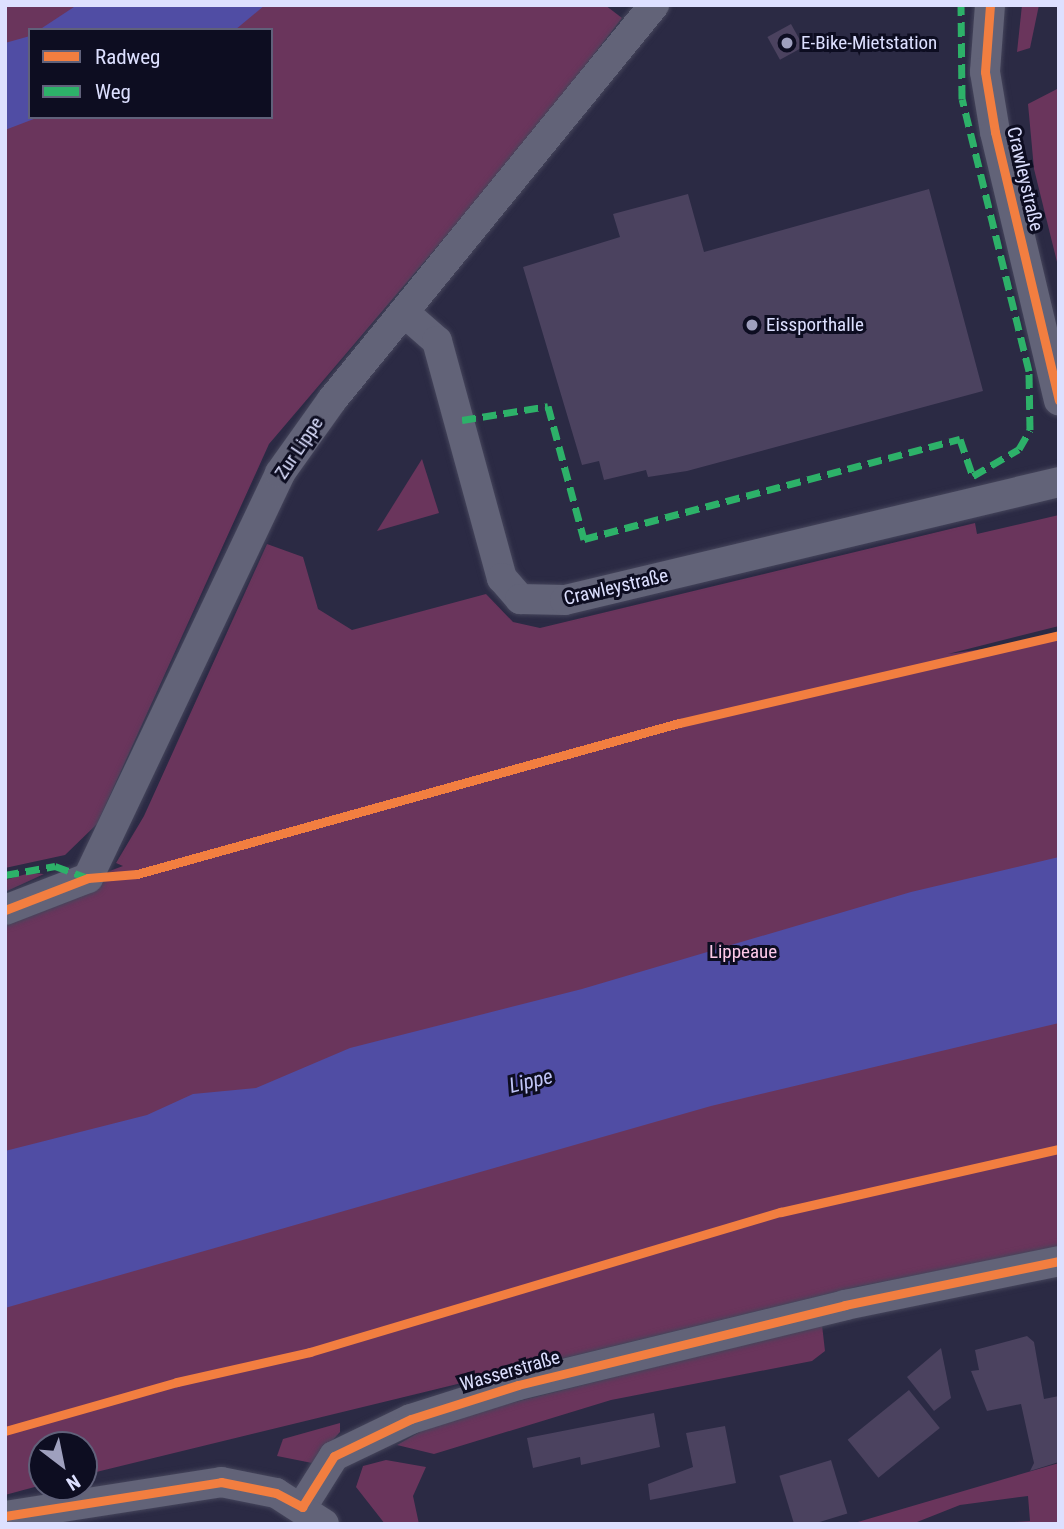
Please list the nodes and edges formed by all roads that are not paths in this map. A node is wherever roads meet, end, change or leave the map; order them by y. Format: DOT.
graph roads {
  1 [pos="654,5"];
  2 [pos="990,5"];
  3 [pos="406,314"];
  4 [pos="1059,400"];
  5 [pos="1059,482"];
  6 [pos="5,910"];
  7 [pos="1059,1261"];
  8 [pos="5,1516"];
  9 [pos="313,1516"];
  1 -- 3 [label="street, Zur Lippe"];
  2 -- 4 [label="street, Crawleystraße"];
  3 -- 5 [label="street, Crawleystraße"];
  3 -- 6 [label="street, Zur Lippe"];
  7 -- 9 [label="street, Wasserstraße"];
  8 -- 9 [label="street, Wasserstraße"];
}
